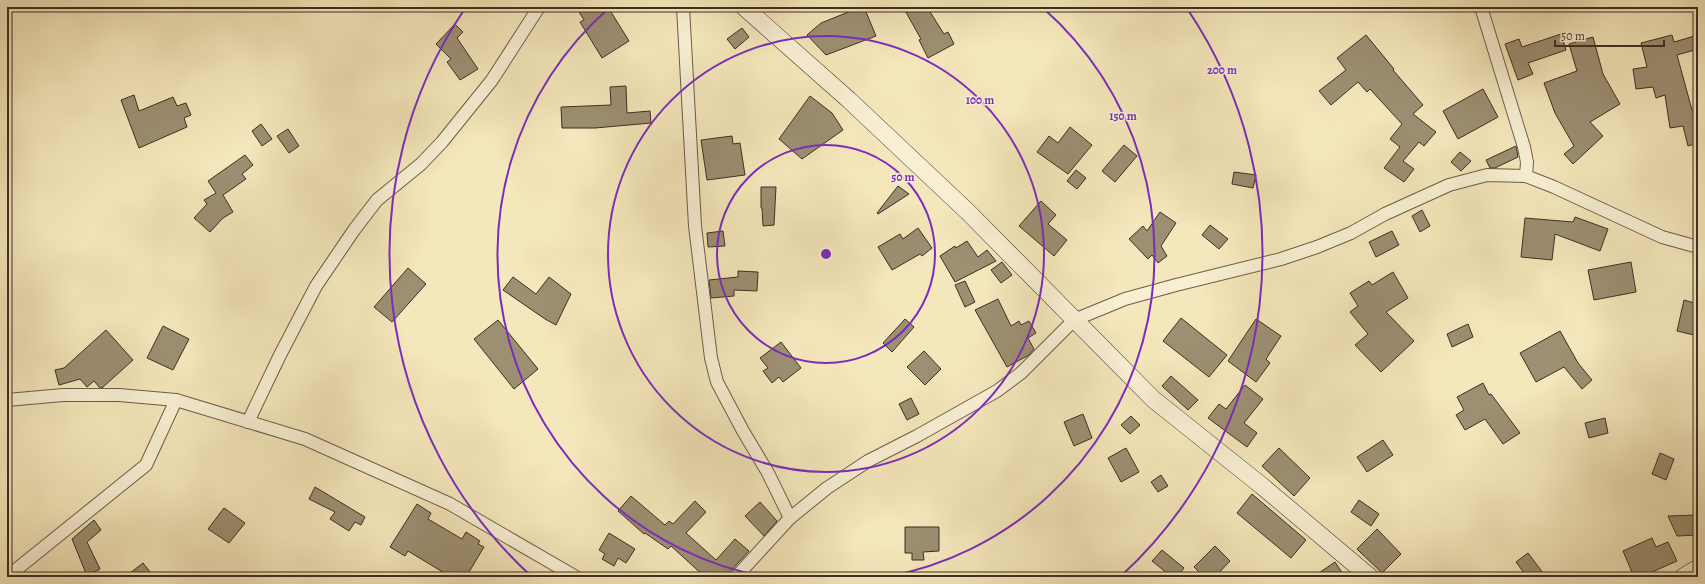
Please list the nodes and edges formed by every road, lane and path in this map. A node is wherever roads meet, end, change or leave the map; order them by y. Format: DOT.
graph roads {
  1 [pos="539,7"];
  2 [pos="682,7"];
  3 [pos="744,7"];
  4 [pos="1481,7"];
  5 [pos="1526,176"];
  6 [pos="1698,247"];
  7 [pos="1074,320"];
  8 [pos="7,400"];
  9 [pos="176,400"];
  10 [pos="248,422"];
  11 [pos="790,518"];
  12 [pos="1698,568"];
  13 [pos="22,572"];
  14 [pos="7,577"];
  15 [pos="576,577"];
  16 [pos="736,577"];
  17 [pos="1370,577"];
  18 [pos="1683,577"];
  1 -- 10 [label="street"];
  2 -- 11 [label="street"];
  3 -- 7 [label="main road"];
  4 -- 5 [label="street"];
  5 -- 6 [label="street"];
  5 -- 7 [label="street"];
  7 -- 11 [label="street"];
  7 -- 17 [label="main road"];
  8 -- 9 [label="street"];
  9 -- 10 [label="street"];
  9 -- 13 [label="street"];
  10 -- 15 [label="street"];
  11 -- 16 [label="street"];
  12 -- 18 [label="main road"];
  13 -- 14 [label="street"];
}
